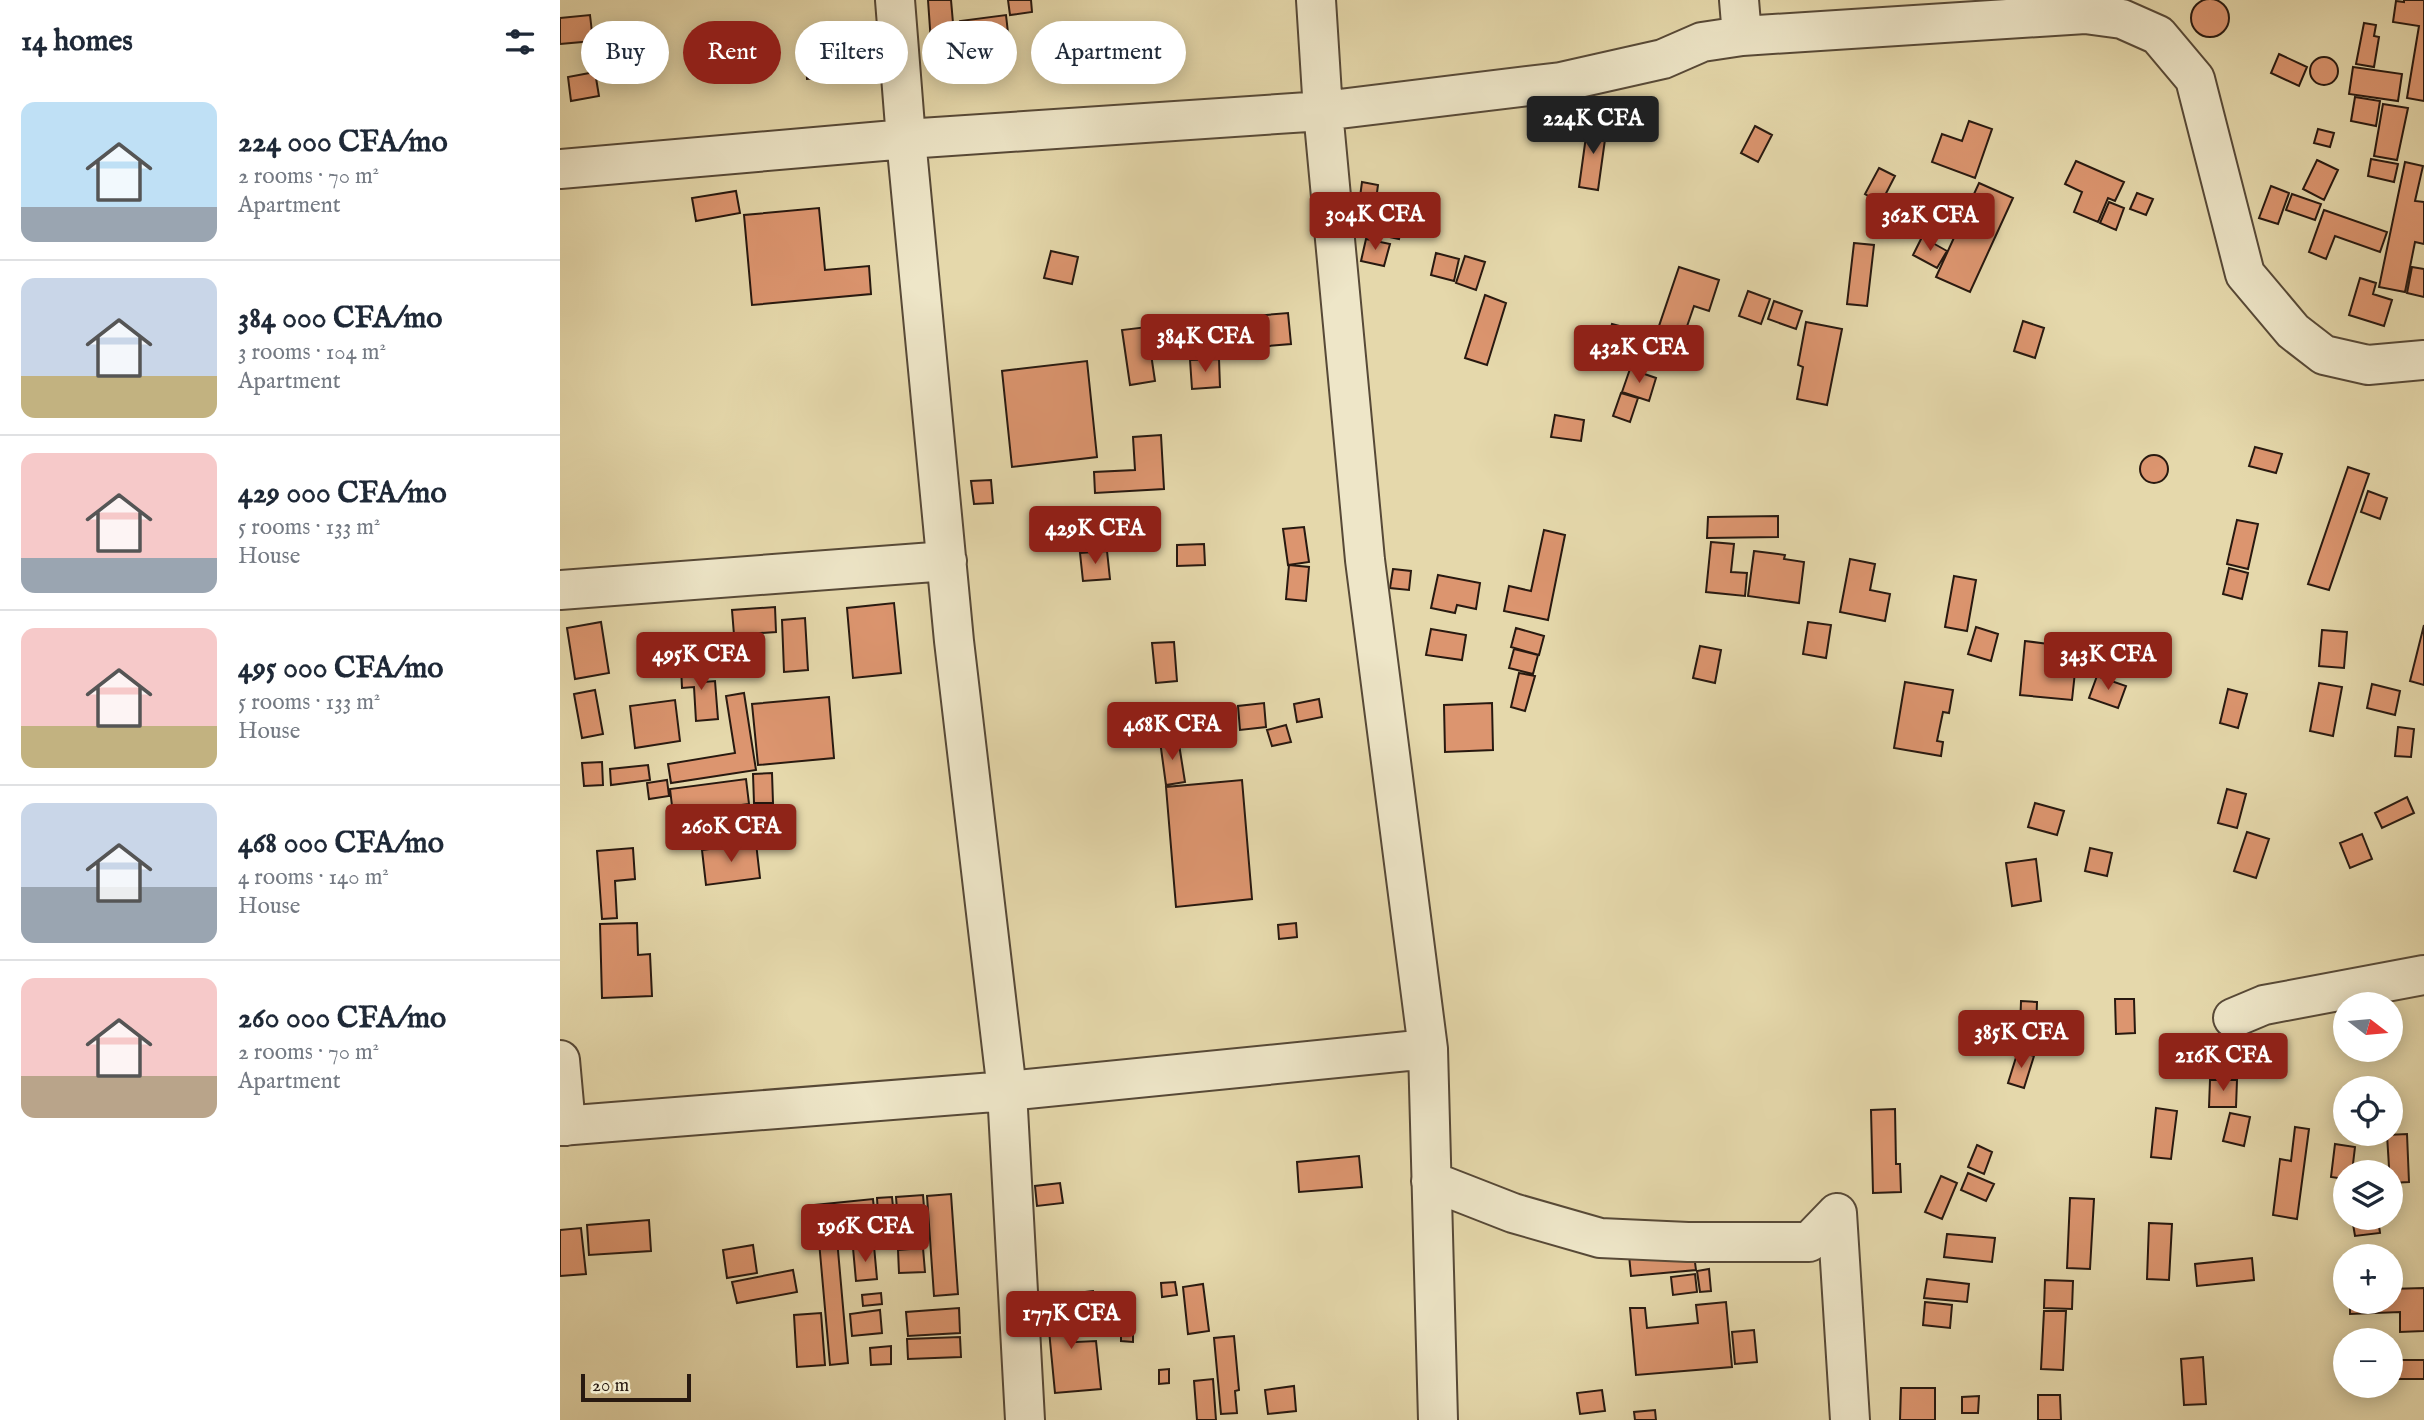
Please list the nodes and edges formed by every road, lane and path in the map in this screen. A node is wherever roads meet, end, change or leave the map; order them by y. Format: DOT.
graph roads {
  1 [pos="895,0"];
  2 [pos="1316,0"];
  3 [pos="1741,18"];
  4 [pos="1323,111"];
  5 [pos="906,139"];
  6 [pos="560,169"];
  7 [pos="2424,360"];
  8 [pos="947,561"];
  9 [pos="560,590"];
  10 [pos="2424,975"];
  11 [pos="2233,1018"];
  12 [pos="1428,1049"];
  13 [pos="560,1060"];
  14 [pos="1007,1091"];
  15 [pos="563,1126"];
  16 [pos="1431,1181"];
  17 [pos="1025,1420"];
  18 [pos="1438,1420"];
  19 [pos="1850,1420"];
  1 -- 5 [label="street"];
  2 -- 4 [label="street"];
  3 -- 4 [label="street"];
  3 -- 7 [label="street"];
  4 -- 5 [label="street"];
  4 -- 12 [label="street"];
  5 -- 6 [label="street"];
  5 -- 8 [label="street"];
  8 -- 9 [label="street"];
  8 -- 14 [label="street"];
  10 -- 11 [label="street"];
  12 -- 14 [label="street"];
  12 -- 16 [label="street"];
  13 -- 15 [label="street"];
  14 -- 15 [label="street"];
  14 -- 17 [label="street"];
  16 -- 18 [label="street"];
  16 -- 19 [label="street"];
}
